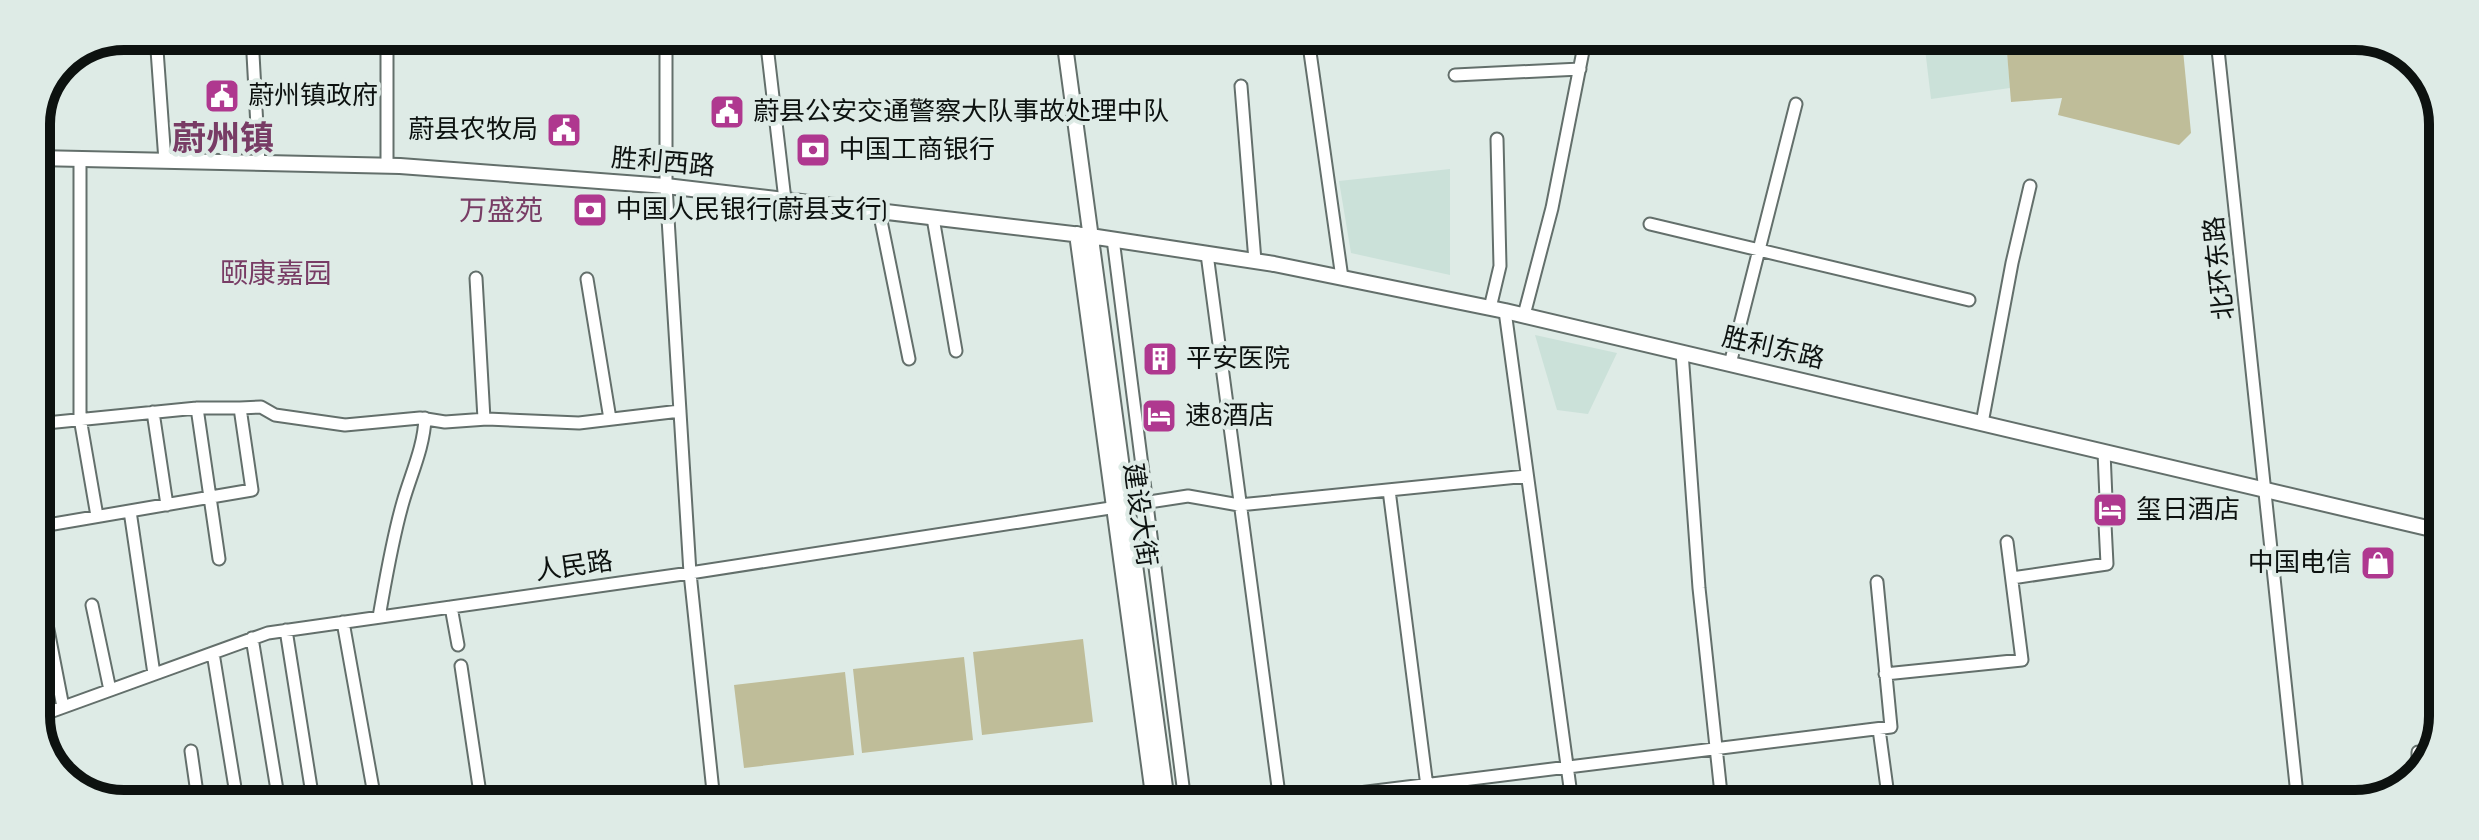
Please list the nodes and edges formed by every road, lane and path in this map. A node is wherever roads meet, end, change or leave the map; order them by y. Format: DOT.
graph roads {
  1 [pos="157,50"];
  2 [pos="253,50"];
  3 [pos="387,50"];
  4 [pos="666,50"];
  5 [pos="768,50"];
  6 [pos="1065,50"];
  7 [pos="1310,50"];
  8 [pos="1586,50"];
  9 [pos="2218,50"];
  10 [pos="1580,69"];
  11 [pos="1455,75"];
  12 [pos="1241,86"];
  13 [pos="1796,104"];
  14 [pos="1497,139"];
  15 [pos="50,158"];
  16 [pos="80,159"];
  17 [pos="165,161"];
  18 [pos="259,163"];
  19 [pos="387,165"];
  20 [pos="666,186"];
  21 [pos="2030,186"];
  22 [pos="785,200"];
  23 [pos="879,211"];
  24 [pos="933,218"];
  25 [pos="1650,224"];
  26 [pos="1084,235"];
  27 [pos="1113,239"];
  28 [pos="1759,249"];
  29 [pos="1207,254"];
  30 [pos="1255,261"];
  31 [pos="476,278"];
  32 [pos="1342,278"];
  33 [pos="587,279"];
  34 [pos="1969,300"];
  35 [pos="1497,309"];
  36 [pos="1524,315"];
  37 [pos="956,351"];
  38 [pos="1682,352"];
  39 [pos="909,359"];
  40 [pos="1730,364"];
  41 [pos="197,408"];
  42 [pos="240,408"];
  43 [pos="680,411"];
  44 [pos="153,412"];
  45 [pos="80,418"];
  46 [pos="425,418"];
  47 [pos="484,419"];
  48 [pos="610,419"];
  49 [pos="50,422"];
  50 [pos="1982,423"];
  51 [pos="2104,452"];
  52 [pos="1527,476"];
  53 [pos="1389,490"];
  54 [pos="2266,490"];
  55 [pos="209,497"];
  56 [pos="2106,499"];
  57 [pos="1146,502"];
  58 [pos="167,505"];
  59 [pos="1121,505"];
  60 [pos="1239,505"];
  61 [pos="130,511"];
  62 [pos="97,516"];
  63 [pos="50,524"];
  64 [pos="2105,524"];
  65 [pos="2429,528"];
  66 [pos="2007,542"];
  67 [pos="219,559"];
  68 [pos="690,573"];
  69 [pos="2012,578"];
  70 [pos="1877,582"];
  71 [pos="92,605"];
  72 [pos="451,607"];
  73 [pos="379,617"];
  74 [pos="343,622"];
  75 [pos="286,630"];
  76 [pos="252,638"];
  77 [pos="50,640"];
  78 [pos="458,645"];
  79 [pos="213,653"];
  80 [pos="461,666"];
  81 [pos="154,674"];
  82 [pos="1885,674"];
  83 [pos="110,690"];
  84 [pos="63,707"];
  85 [pos="50,712"];
  86 [pos="1879,729"];
  87 [pos="1715,749"];
  88 [pos="191,751"];
  89 [pos="1567,768"];
  90 [pos="1427,785"];
  91 [pos="197,790"];
  92 [pos="235,790"];
  93 [pos="277,790"];
  94 [pos="311,790"];
  95 [pos="373,790"];
  96 [pos="480,790"];
  97 [pos="713,790"];
  98 [pos="1153,790"];
  99 [pos="1165,790"];
  100 [pos="1183,790"];
  101 [pos="1278,790"];
  102 [pos="1386,790"];
  103 [pos="1428,790"];
  104 [pos="1570,790"];
  105 [pos="1720,790"];
  106 [pos="1887,790"];
  107 [pos="2297,790"];
  1 -- 17 [label="street"];
  2 -- 18 [label="street"];
  3 -- 19 [label="street"];
  4 -- 20 [label="street"];
  5 -- 22 [label="street"];
  6 -- 26 [label="main road, 建设大街"];
  7 -- 32 [label="street"];
  8 -- 10 [label="street"];
  9 -- 54 [label="street, 北环东路"];
  10 -- 11 [label="street"];
  10 -- 36 [label="street"];
  12 -- 30 [label="street"];
  13 -- 28 [label="street"];
  14 -- 35 [label="street"];
  15 -- 16 [label="main road, 胜利西路"];
  16 -- 17 [label="main road, 胜利西路"];
  16 -- 45 [label="street"];
  17 -- 18 [label="main road, 胜利西路"];
  18 -- 19 [label="main road, 胜利西路"];
  19 -- 20 [label="main road, 胜利西路"];
  20 -- 22 [label="main road, 胜利西路"];
  20 -- 43 [label="street"];
  21 -- 50 [label="street"];
  22 -- 23 [label="main road, 胜利西路"];
  23 -- 24 [label="main road, 胜利西路"];
  23 -- 39 [label="street"];
  24 -- 26 [label="main road, 胜利西路"];
  24 -- 37 [label="street"];
  25 -- 28 [label="street"];
  26 -- 27 [label="main road, 胜利东路"];
  26 -- 59 [label="main road, 建设大街"];
  27 -- 29 [label="main road, 胜利东路"];
  27 -- 57 [label="street"];
  28 -- 34 [label="street"];
  28 -- 40 [label="street"];
  29 -- 30 [label="main road, 胜利东路"];
  29 -- 60 [label="street"];
  30 -- 32 [label="main road, 胜利东路"];
  31 -- 47 [label="street"];
  32 -- 35 [label="main road, 胜利东路"];
  33 -- 48 [label="street"];
  35 -- 36 [label="main road, 胜利东路"];
  35 -- 52 [label="street"];
  36 -- 38 [label="main road, 胜利东路"];
  38 -- 40 [label="main road, 胜利东路"];
  38 -- 87 [label="street"];
  40 -- 50 [label="main road, 胜利东路"];
  41 -- 42 [label="street"];
  41 -- 44 [label="street"];
  41 -- 55 [label="street"];
  42 -- 46 [label="street"];
  42 -- 55 [label="street"];
  43 -- 48 [label="street"];
  43 -- 68 [label="street"];
  44 -- 45 [label="street"];
  44 -- 58 [label="street"];
  45 -- 49 [label="street"];
  45 -- 62 [label="street"];
  46 -- 47 [label="street"];
  46 -- 73 [label="street"];
  47 -- 48 [label="street"];
  50 -- 51 [label="main road, 胜利东路"];
  51 -- 54 [label="main road, 胜利东路"];
  51 -- 56 [label="street"];
  52 -- 53 [label="street, 人民路"];
  52 -- 89 [label="street"];
  53 -- 60 [label="street, 人民路"];
  53 -- 90 [label="street"];
  54 -- 65 [label="main road, 胜利东路"];
  54 -- 107 [label="street, 北环东路"];
  55 -- 58 [label="street"];
  55 -- 67 [label="street"];
  57 -- 59 [label="street, 人民路"];
  57 -- 60 [label="street, 人民路"];
  57 -- 100 [label="street"];
  58 -- 61 [label="street"];
  59 -- 68 [label="street, 人民路"];
  59 -- 98 [label="main road, 建设大街"];
  59 -- 99 [label="main road, 建设大街"];
  60 -- 101 [label="street"];
  61 -- 62 [label="street"];
  61 -- 81 [label="street"];
  62 -- 63 [label="street"];
  64 -- 69 [label="street"];
  66 -- 69 [label="street"];
  68 -- 72 [label="street, 人民路"];
  68 -- 97 [label="street"];
  69 -- 82 [label="street"];
  70 -- 82 [label="street"];
  71 -- 83 [label="street"];
  72 -- 73 [label="street, 人民路"];
  72 -- 78 [label="street"];
  73 -- 74 [label="street, 人民路"];
  74 -- 75 [label="street, 人民路"];
  74 -- 95 [label="street"];
  75 -- 76 [label="street, 人民路"];
  75 -- 94 [label="street"];
  76 -- 79 [label="street, 人民路"];
  76 -- 93 [label="street"];
  77 -- 84 [label="street"];
  79 -- 81 [label="street, 人民路"];
  79 -- 92 [label="street"];
  80 -- 96 [label="street"];
  81 -- 83 [label="street, 人民路"];
  82 -- 86 [label="street"];
  83 -- 84 [label="street, 人民路"];
  84 -- 85 [label="street, 人民路"];
  86 -- 87 [label="street"];
  86 -- 106 [label="street"];
  87 -- 89 [label="street"];
  87 -- 105 [label="street"];
  88 -- 91 [label="street"];
  89 -- 90 [label="street"];
  89 -- 104 [label="street"];
  90 -- 102 [label="street"];
  90 -- 103 [label="street"];
}
